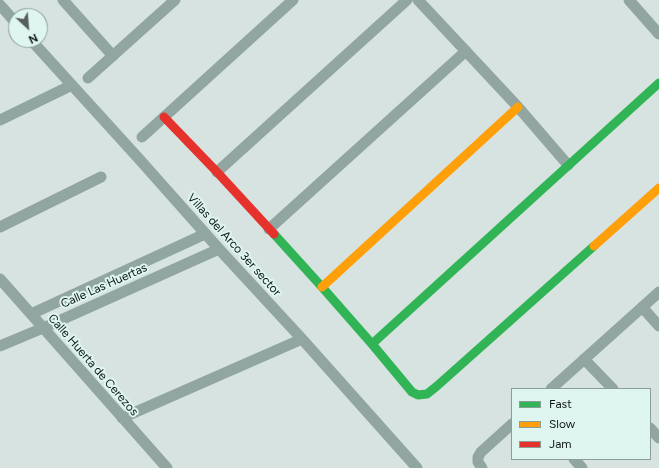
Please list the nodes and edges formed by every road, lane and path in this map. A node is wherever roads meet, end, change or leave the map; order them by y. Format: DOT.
graph roads {
  1 [pos="63,0"];
  2 [pos="175,0"];
  3 [pos="293,0"];
  4 [pos="407,0"];
  5 [pos="418,0"];
  6 [pos="629,0"];
  7 [pos="0,5"];
  8 [pos="8,18"];
  9 [pos="659,34"];
  10 [pos="39,48"];
  11 [pos="466,51"];
  12 [pos="113,56"];
  13 [pos="88,78"];
  14 [pos="659,83"];
  15 [pos="72,85"];
  16 [pos="518,107"];
  17 [pos="164,117"];
  18 [pos="0,120"];
  19 [pos="142,137"];
  20 [pos="568,165"];
  21 [pos="217,172"];
  22 [pos="101,177"];
  23 [pos="659,188"];
  24 [pos="0,227"];
  25 [pos="269,229"];
  26 [pos="205,234"];
  27 [pos="219,249"];
  28 [pos="0,279"];
  29 [pos="322,287"];
  30 [pos="659,292"];
  31 [pos="642,307"];
  32 [pos="31,314"];
  33 [pos="659,326"];
  34 [pos="43,328"];
  35 [pos="302,338"];
  36 [pos="372,344"];
  37 [pos="0,346"];
  38 [pos="584,359"];
  39 [pos="552,388"];
  40 [pos="612,388"];
  41 [pos="122,418"];
  42 [pos="511,425"];
  43 [pos="651,429"];
  44 [pos="659,438"];
  45 [pos="575,460"];
  46 [pos="167,468"];
  47 [pos="417,468"];
  48 [pos="482,468"];
  49 [pos="582,468"];
  1 -- 12 [label="street"];
  2 -- 12 [label="street"];
  3 -- 17 [label="street"];
  4 -- 21 [label="street"];
  5 -- 11 [label="street"];
  6 -- 9 [label="street"];
  7 -- 8 [label="street"];
  10 -- 15 [label="street, Villas del Arco 3er sector"];
  11 -- 16 [label="street"];
  11 -- 25 [label="street"];
  12 -- 13 [label="street"];
  14 -- 20 [label="street"];
  15 -- 18 [label="street"];
  15 -- 26 [label="street, Villas del Arco 3er sector"];
  16 -- 20 [label="street"];
  16 -- 29 [label="street"];
  17 -- 19 [label="street"];
  17 -- 21 [label="street"];
  20 -- 36 [label="street"];
  21 -- 25 [label="street"];
  22 -- 24 [label="street"];
  23 -- 36 [label="street"];
  25 -- 29 [label="street"];
  26 -- 27 [label="street, Villas del Arco 3er sector"];
  26 -- 32 [label="street"];
  27 -- 34 [label="street, Calle Las Huertas"];
  27 -- 35 [label="street, Villas del Arco 3er sector"];
  28 -- 32 [label="street, Calle Huerta de Cerezos"];
  29 -- 36 [label="street"];
  30 -- 31 [label="street"];
  31 -- 33 [label="street"];
  31 -- 38 [label="street"];
  32 -- 34 [label="street, Calle Huerta de Cerezos"];
  34 -- 37 [label="street, Calle Las Huertas"];
  34 -- 41 [label="street, Calle Huerta de Cerezos"];
  35 -- 41 [label="street"];
  35 -- 47 [label="street, Villas del Arco 3er sector"];
  38 -- 39 [label="street"];
  38 -- 40 [label="street"];
  41 -- 46 [label="street, Calle Huerta de Cerezos"];
  42 -- 48 [label="street"];
  43 -- 44 [label="street"];
  45 -- 49 [label="street"];
}
